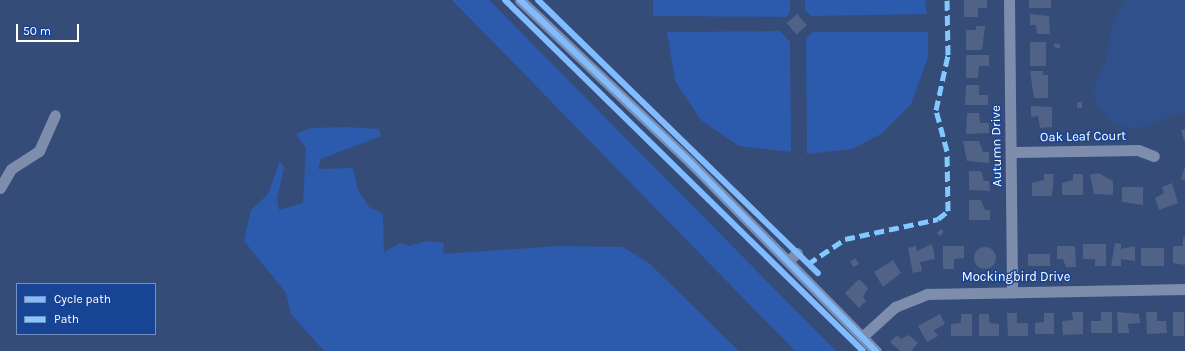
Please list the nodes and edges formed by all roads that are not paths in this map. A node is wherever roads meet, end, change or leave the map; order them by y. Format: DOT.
graph roads {
  1 [pos="520,0"];
  2 [pos="1009,0"];
  3 [pos="55,115"];
  4 [pos="1011,152"];
  5 [pos="1154,156"];
  6 [pos="0,188"];
  7 [pos="797,253"];
  8 [pos="788,261"];
  9 [pos="1185,289"];
  10 [pos="1012,291"];
  11 [pos="862,337"];
  12 [pos="876,351"];
  1 -- 8 [label="street"];
  2 -- 4 [label="street, Autumn Drive"];
  3 -- 6 [label="street"];
  4 -- 5 [label="street, Oak Leaf Court"];
  4 -- 10 [label="street, Autumn Drive"];
  7 -- 8 [label="street"];
  8 -- 11 [label="street"];
  9 -- 10 [label="street, Mockingbird Drive"];
  10 -- 11 [label="street, Mockingbird Drive"];
  11 -- 12 [label="street"];
}
